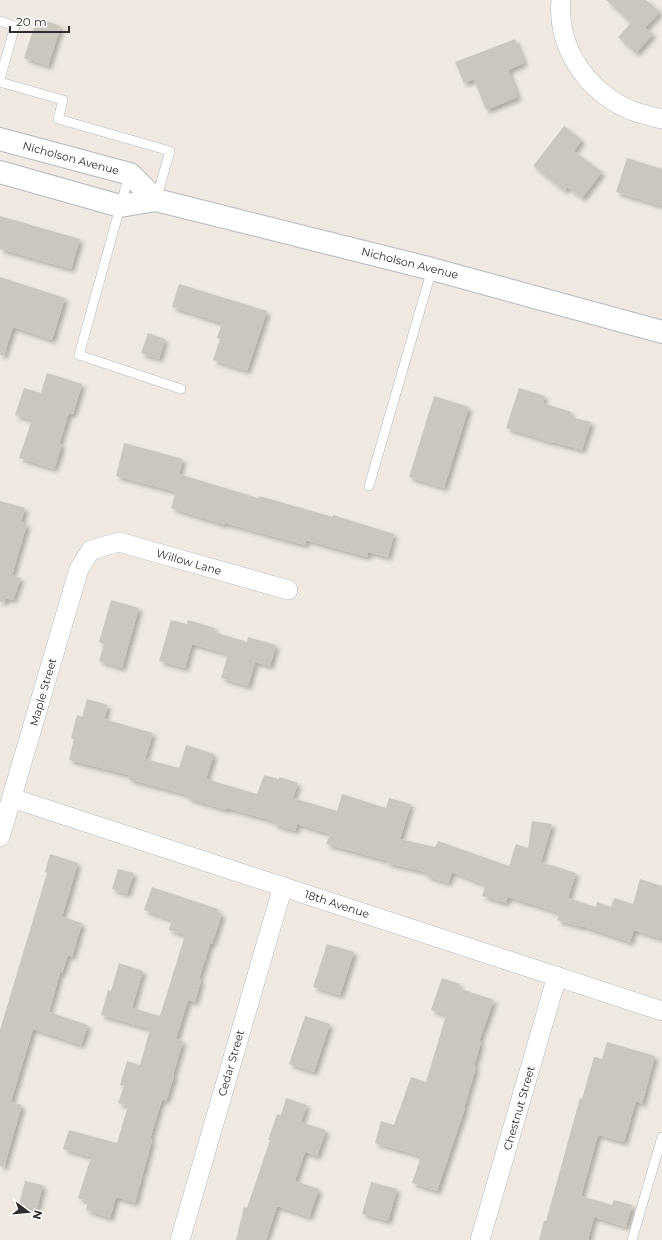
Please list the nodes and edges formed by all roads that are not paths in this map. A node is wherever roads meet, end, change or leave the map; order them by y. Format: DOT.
graph roads {
  1 [pos="561,0"];
  2 [pos="0,21"];
  3 [pos="0,78"];
  4 [pos="0,82"];
  5 [pos="662,119"];
  6 [pos="0,139"];
  7 [pos="0,172"];
  8 [pos="130,174"];
  9 [pos="156,200"];
  10 [pos="120,206"];
  11 [pos="432,269"];
  12 [pos="662,332"];
  13 [pos="181,389"];
  14 [pos="369,486"];
  15 [pos="91,550"];
  16 [pos="288,590"];
  17 [pos="12,798"];
  18 [pos="0,837"];
  19 [pos="283,886"];
  20 [pos="557,976"];
  21 [pos="662,1011"];
  22 [pos="662,1138"];
  23 [pos="180,1240"];
  24 [pos="480,1240"];
  25 [pos="632,1240"];
  1 -- 5 [label="street"];
  2 -- 3 [label="lane"];
  4 -- 9 [label="lane"];
  6 -- 8 [label="main road, Nicholson Avenue"];
  7 -- 10 [label="main road, Nicholson Avenue"];
  8 -- 9 [label="main road, Nicholson Avenue"];
  8 -- 10 [label="lane"];
  9 -- 10 [label="main road, Nicholson Avenue"];
  9 -- 11 [label="main road, Nicholson Avenue"];
  10 -- 13 [label="lane"];
  11 -- 12 [label="main road, Nicholson Avenue"];
  11 -- 14 [label="lane"];
  15 -- 16 [label="street, Willow Lane"];
  15 -- 17 [label="street, Maple Street"];
  17 -- 18 [label="street, Maple Street"];
  17 -- 19 [label="street, 18th Avenue"];
  19 -- 20 [label="street, 18th Avenue"];
  19 -- 23 [label="street, Cedar Street"];
  20 -- 21 [label="street, 18th Avenue"];
  20 -- 24 [label="street, Chestnut Street"];
  22 -- 25 [label="lane"];
}
